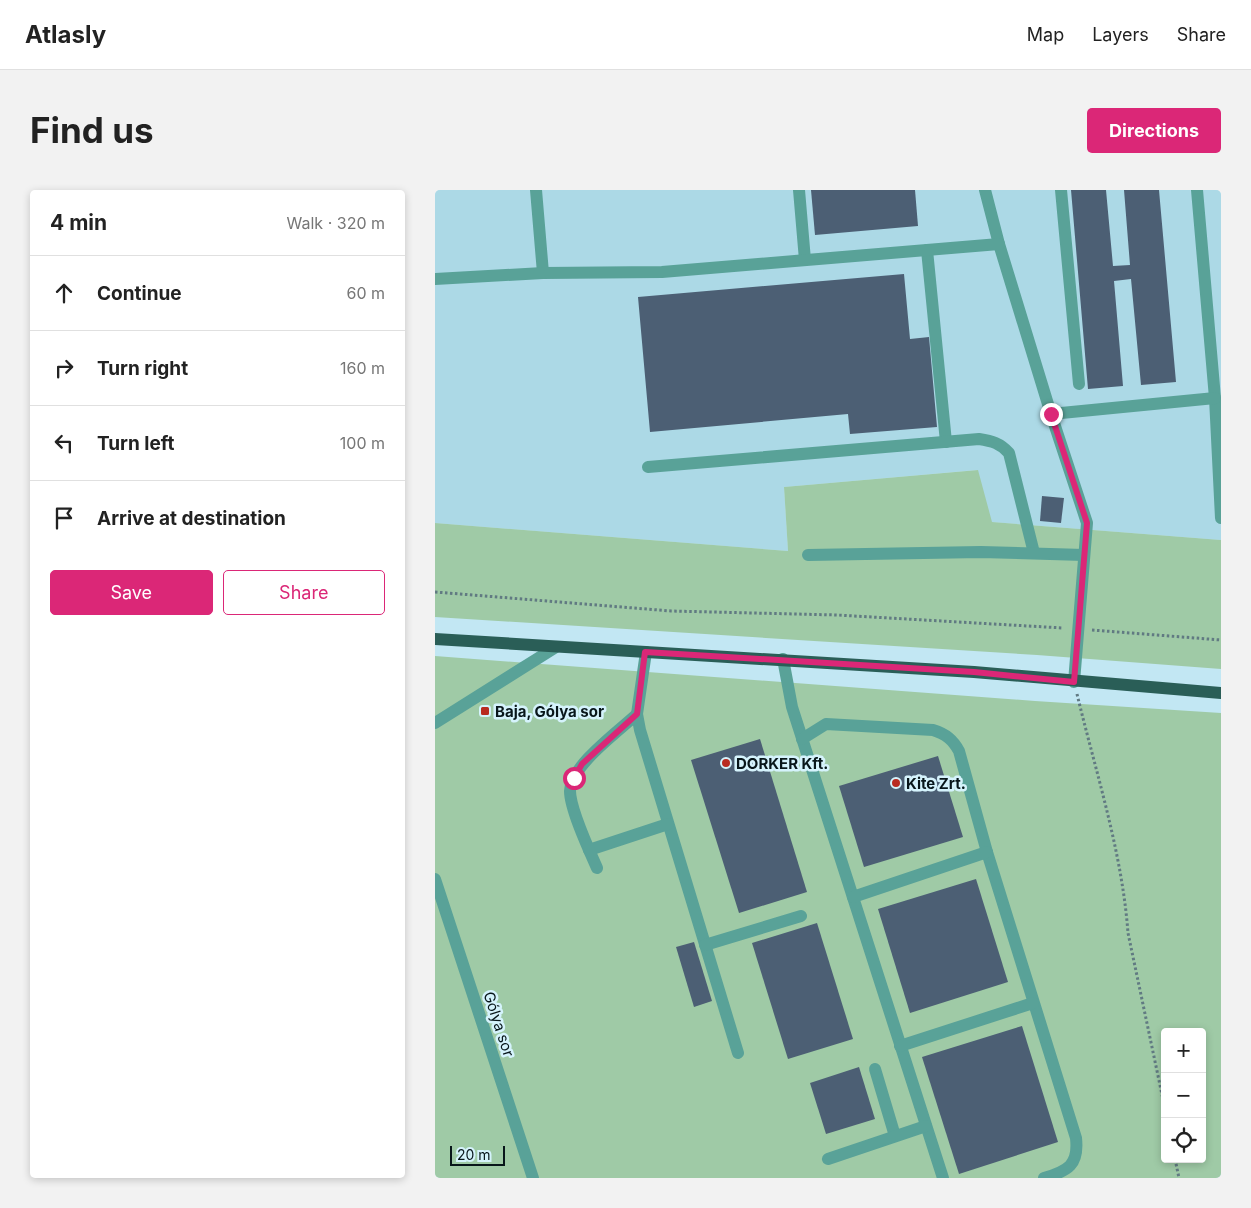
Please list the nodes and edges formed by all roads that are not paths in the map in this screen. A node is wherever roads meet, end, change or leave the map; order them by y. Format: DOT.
graph roads {
  1 [pos="536,190"];
  2 [pos="799,190"];
  3 [pos="985,190"];
  4 [pos="1061,190"];
  5 [pos="1197,190"];
  6 [pos="999,244"];
  7 [pos="927,250"];
  8 [pos="805,260"];
  9 [pos="543,273"];
  10 [pos="435,279"];
  11 [pos="1217,381"];
  12 [pos="1079,384"];
  13 [pos="1215,398"];
  14 [pos="1051,414"];
  15 [pos="1218,417"];
  16 [pos="946,442"];
  17 [pos="649,467"];
  18 [pos="1221,518"];
  19 [pos="1034,553"];
  20 [pos="808,554"];
  21 [pos="1085,556"];
  22 [pos="435,639"];
  23 [pos="557,647"];
  24 [pos="645,652"];
  25 [pos="783,659"];
  26 [pos="1074,682"];
  27 [pos="1221,693"];
  28 [pos="637,714"];
  29 [pos="435,723"];
  30 [pos="802,739"];
  31 [pos="668,824"];
  32 [pos="589,850"];
  33 [pos="987,852"];
  34 [pos="597,868"];
  35 [pos="435,879"];
  36 [pos="853,897"];
  37 [pos="801,916"];
  38 [pos="705,945"];
  39 [pos="1033,1003"];
  40 [pos="901,1046"];
  41 [pos="738,1053"];
  42 [pos="875,1069"];
  43 [pos="926,1126"];
  44 [pos="895,1136"];
  45 [pos="828,1159"];
  46 [pos="533,1178"];
  47 [pos="943,1178"];
  48 [pos="1044,1178"];
  1 -- 9 [label="street"];
  2 -- 8 [label="street"];
  3 -- 6 [label="street"];
  4 -- 12 [label="street"];
  5 -- 11 [label="street"];
  6 -- 7 [label="street"];
  6 -- 14 [label="street"];
  7 -- 8 [label="street"];
  7 -- 16 [label="street"];
  8 -- 9 [label="street"];
  9 -- 10 [label="street"];
  11 -- 13 [label="street"];
  13 -- 14 [label="street"];
  13 -- 15 [label="street"];
  14 -- 21 [label="street"];
  15 -- 18 [label="street"];
  16 -- 17 [label="street"];
  16 -- 19 [label="street"];
  19 -- 20 [label="street"];
  19 -- 21 [label="street"];
  21 -- 26 [label="street"];
  22 -- 23 [label="main road"];
  23 -- 24 [label="main road"];
  23 -- 29 [label="street"];
  24 -- 25 [label="main road"];
  24 -- 28 [label="street"];
  25 -- 26 [label="main road"];
  25 -- 30 [label="street"];
  26 -- 27 [label="main road"];
  28 -- 31 [label="street"];
  28 -- 32 [label="street"];
  30 -- 33 [label="street"];
  30 -- 36 [label="street"];
  31 -- 32 [label="street"];
  31 -- 38 [label="street"];
  32 -- 34 [label="street"];
  33 -- 36 [label="street"];
  33 -- 39 [label="street"];
  35 -- 46 [label="street, Gólya sor"];
  36 -- 40 [label="street"];
  37 -- 38 [label="street"];
  38 -- 41 [label="street"];
  39 -- 40 [label="street"];
  39 -- 48 [label="street"];
  40 -- 43 [label="street"];
  42 -- 44 [label="street"];
  43 -- 44 [label="street"];
  43 -- 47 [label="street"];
  44 -- 45 [label="street"];
}
